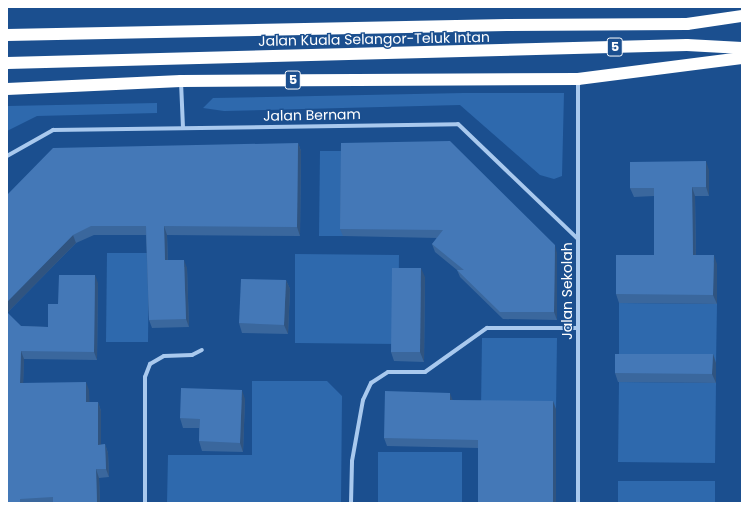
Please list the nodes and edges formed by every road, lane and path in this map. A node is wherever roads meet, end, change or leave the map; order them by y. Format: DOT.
graph roads {
  1 [pos="742,16"];
  2 [pos="7,35"];
  3 [pos="742,48"];
  4 [pos="742,58"];
  5 [pos="7,63"];
  6 [pos="578,79"];
  7 [pos="181,81"];
  8 [pos="7,89"];
  9 [pos="183,128"];
  10 [pos="7,156"];
  11 [pos="578,239"];
  12 [pos="578,328"];
  13 [pos="202,350"];
  14 [pos="145,503"];
  15 [pos="351,503"];
  16 [pos="578,503"];
  1 -- 2 [label="highway, Jalan Kuala Selangor-Teluk Intan / 5"];
  3 -- 5 [label="highway, Jalan Kuala Selangor-Teluk Intan / 5"];
  4 -- 6 [label="highway, 5"];
  6 -- 7 [label="highway, 5"];
  6 -- 11 [label="street, Jalan Sekolah"];
  7 -- 8 [label="highway, 5"];
  7 -- 9 [label="street"];
  9 -- 10 [label="street, Jalan Bernam"];
  9 -- 11 [label="street, Jalan Bernam"];
  11 -- 12 [label="street, Jalan Sekolah"];
  12 -- 15 [label="street"];
  12 -- 16 [label="street, Jalan Sekolah"];
  13 -- 14 [label="street"];
}
